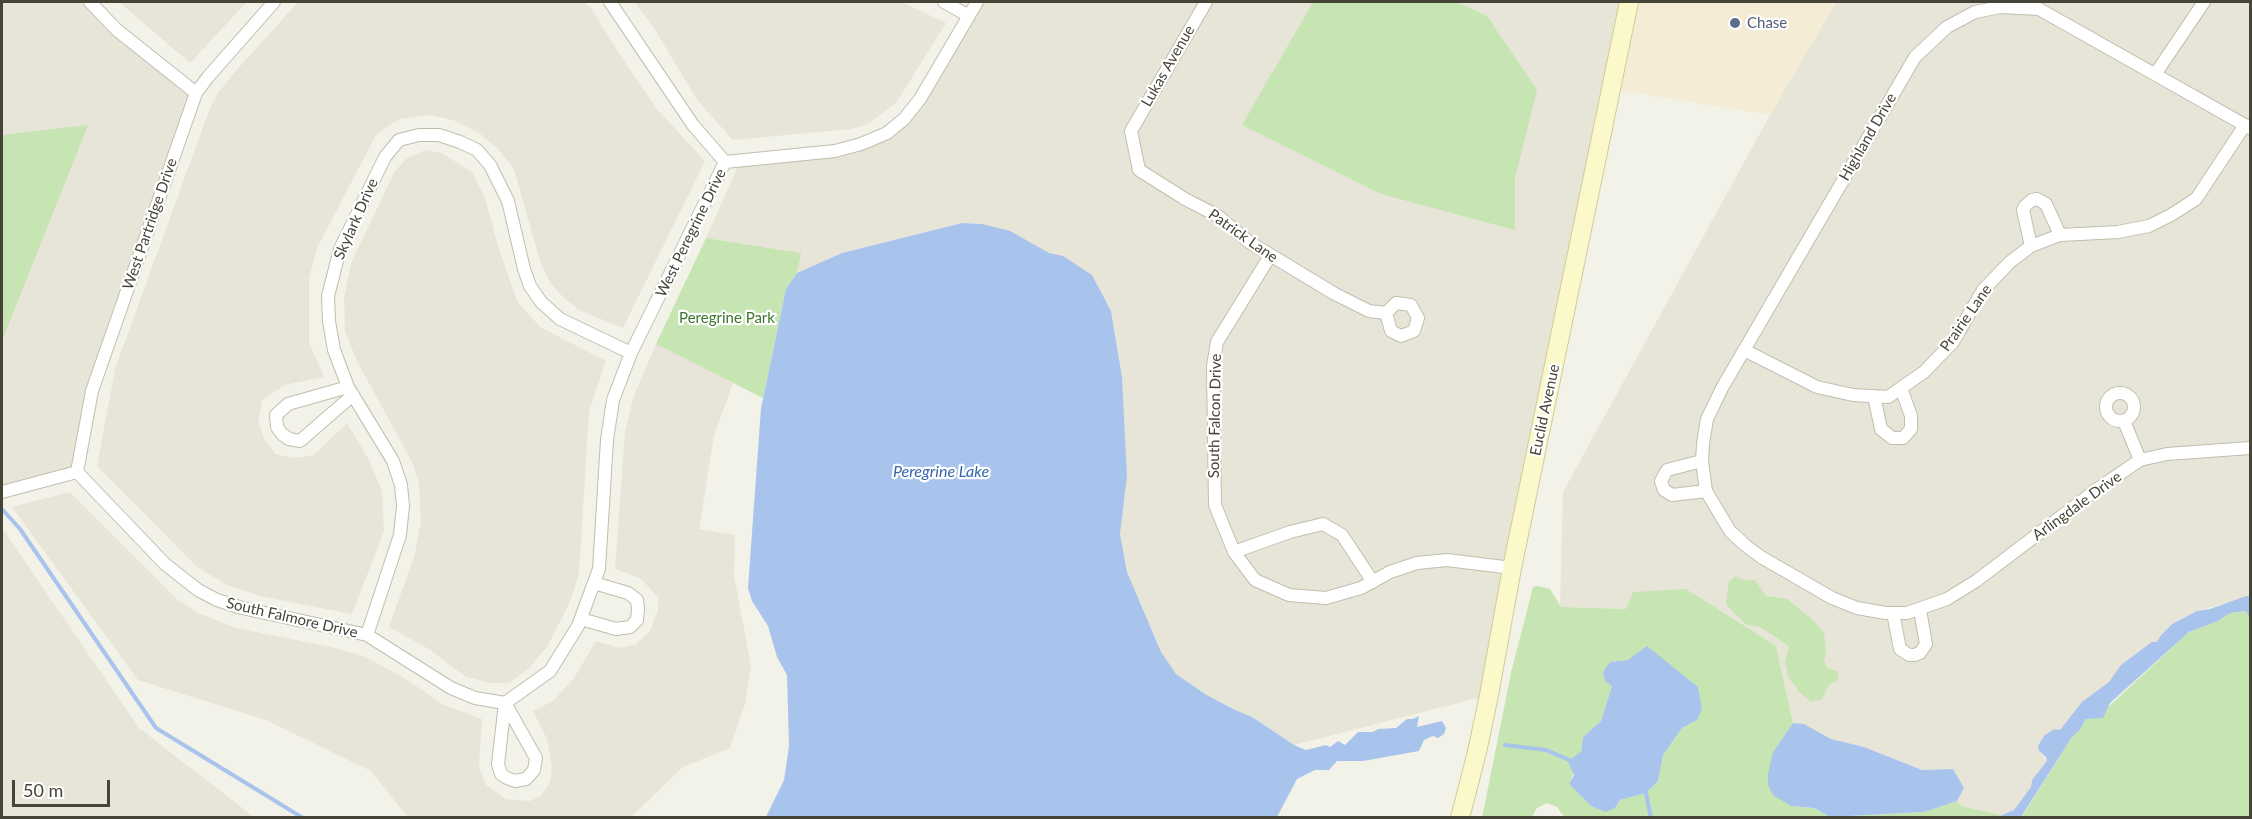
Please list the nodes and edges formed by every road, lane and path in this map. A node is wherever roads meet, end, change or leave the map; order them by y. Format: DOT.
graph roads {
  1 [pos="90,2"];
  2 [pos="274,2"];
  3 [pos="610,2"];
  4 [pos="944,2"];
  5 [pos="977,2"];
  6 [pos="1206,2"];
  7 [pos="1629,2"];
  8 [pos="2204,2"];
  9 [pos="969,16"];
  10 [pos="2156,74"];
  11 [pos="196,93"];
  12 [pos="2248,126"];
  13 [pos="1131,131"];
  14 [pos="725,162"];
  15 [pos="2060,235"];
  16 [pos="2031,246"];
  17 [pos="1270,256"];
  18 [pos="1386,313"];
  19 [pos="1744,350"];
  20 [pos="631,353"];
  21 [pos="1901,388"];
  22 [pos="350,391"];
  23 [pos="1874,396"];
  24 [pos="2124,421"];
  25 [pos="2250,448"];
  26 [pos="2140,460"];
  27 [pos="1702,461"];
  28 [pos="77,472"];
  29 [pos="1706,491"];
  30 [pos="2,492"];
  31 [pos="1234,552"];
  32 [pos="1512,568"];
  33 [pos="1373,582"];
  34 [pos="594,583"];
  35 [pos="1920,610"];
  36 [pos="1893,613"];
  37 [pos="581,619"];
  38 [pos="367,634"];
  39 [pos="504,703"];
  40 [pos="1460,818"];
  1 -- 11 [label="street"];
  2 -- 11 [label="street, West Partridge Drive"];
  3 -- 14 [label="street"];
  4 -- 9 [label="street"];
  5 -- 9 [label="street, West Peregrine Drive"];
  6 -- 13 [label="street, Lukas Avenue"];
  7 -- 32 [label="main road, Euclid Avenue"];
  8 -- 10 [label="street"];
  9 -- 14 [label="street, West Peregrine Drive"];
  10 -- 12 [label="street, Highland Drive"];
  10 -- 19 [label="street, Highland Drive"];
  11 -- 28 [label="street, West Partridge Drive"];
  12 -- 15 [label="street, Prairie Lane"];
  13 -- 17 [label="street, Patrick Lane"];
  14 -- 20 [label="street, West Peregrine Drive"];
  15 -- 16 [label="street, Prairie Lane"];
  15 -- 16 [label="street"];
  16 -- 21 [label="street, Prairie Lane"];
  17 -- 18 [label="street, Patrick Lane"];
  17 -- 31 [label="street, South Falcon Drive"];
  19 -- 23 [label="street, Prairie Lane"];
  19 -- 27 [label="street, Highland Drive"];
  20 -- 22 [label="street, Skylark Drive"];
  20 -- 34 [label="street, West Peregrine Drive"];
  21 -- 23 [label="street, Prairie Lane"];
  21 -- 23 [label="street"];
  22 -- 22 [label="street"];
  22 -- 38 [label="street, Skylark Drive"];
  24 -- 26 [label="street"];
  25 -- 26 [label="street, Arlingdale Drive"];
  26 -- 35 [label="street, Arlingdale Drive"];
  27 -- 29 [label="street, Highland Drive"];
  27 -- 29 [label="street"];
  28 -- 30 [label="street"];
  28 -- 38 [label="street, South Falmore Drive"];
  29 -- 36 [label="street, Arlingdale Drive"];
  31 -- 33 [label="street, South Falcon Drive"];
  31 -- 33 [label="street"];
  32 -- 33 [label="street, South Falcon Drive"];
  32 -- 40 [label="main road, Euclid Avenue"];
  34 -- 37 [label="street, West Peregrine Drive"];
  34 -- 37 [label="street"];
  35 -- 36 [label="street, Arlingdale Drive"];
  35 -- 36 [label="street"];
  37 -- 39 [label="street, West Peregrine Drive"];
  38 -- 39 [label="street, South Falmore Drive"];
  39 -- 39 [label="street"];
}
